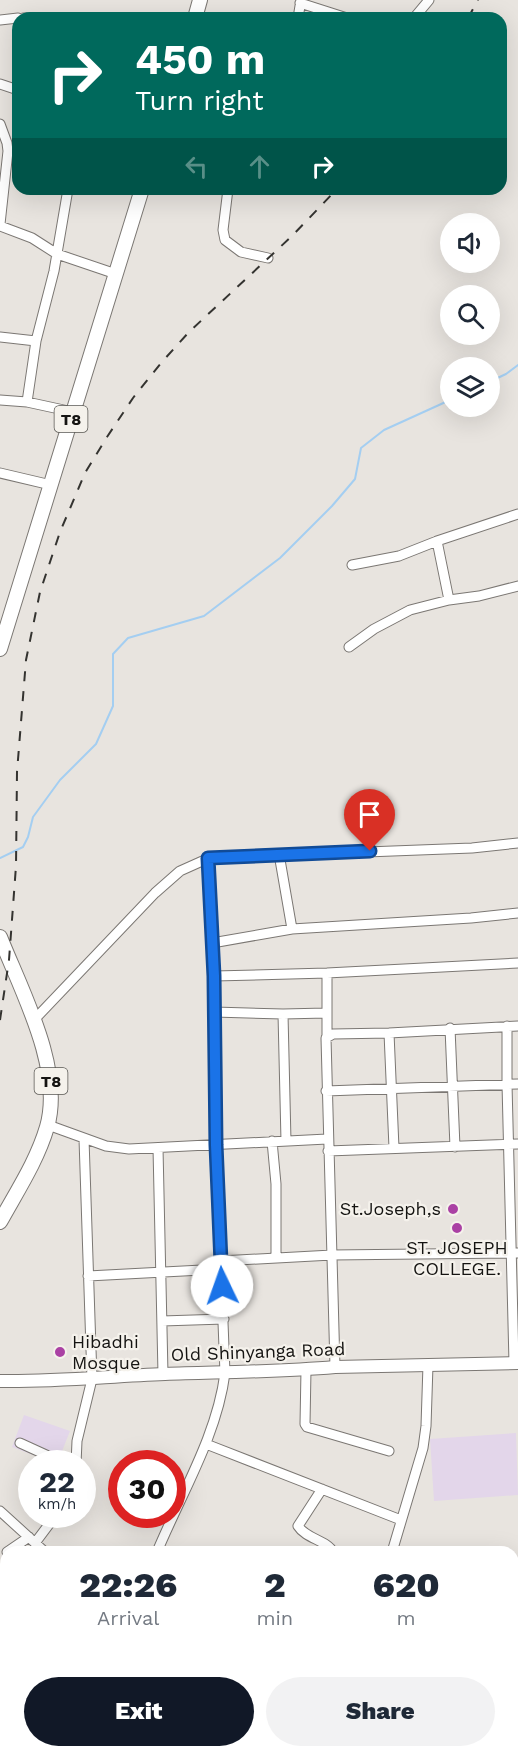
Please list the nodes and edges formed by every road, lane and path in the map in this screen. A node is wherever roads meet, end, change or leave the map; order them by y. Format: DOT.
graph roads {
  1 [pos="429,0"];
  2 [pos="301,2"];
  3 [pos="330,12"];
  4 [pos="419,12"];
  5 [pos="1,128"];
  6 [pos="67,195"];
  7 [pos="140,195"];
  8 [pos="227,195"];
  9 [pos="0,225"];
  10 [pos="57,254"];
  11 [pos="268,258"];
  12 [pos="116,274"];
  13 [pos="0,337"];
  14 [pos="36,341"];
  15 [pos="0,400"];
  16 [pos="27,402"];
  17 [pos="73,412"];
  18 [pos="0,473"];
  19 [pos="51,485"];
  20 [pos="518,514"];
  21 [pos="437,541"];
  22 [pos="352,566"];
  23 [pos="518,586"];
  24 [pos="449,600"];
  25 [pos="5,612"];
  26 [pos="349,647"];
  27 [pos="0,650"];
  28 [pos="518,843"];
  29 [pos="279,854"];
  30 [pos="208,858"];
  31 [pos="518,912"];
  32 [pos="292,928"];
  33 [pos="0,937"];
  34 [pos="212,943"];
  35 [pos="518,963"];
  36 [pos="327,973"];
  37 [pos="214,976"];
  38 [pos="214,1012"];
  39 [pos="326,1012"];
  40 [pos="282,1014"];
  41 [pos="33,1021"];
  42 [pos="507,1026"];
  43 [pos="518,1026"];
  44 [pos="450,1028"];
  45 [pos="388,1033"];
  46 [pos="327,1037"];
  47 [pos="507,1084"];
  48 [pos="518,1084"];
  49 [pos="453,1088"];
  50 [pos="392,1090"];
  51 [pos="326,1091"];
  52 [pos="48,1125"];
  53 [pos="84,1139"];
  54 [pos="327,1139"];
  55 [pos="273,1141"];
  56 [pos="286,1141"];
  57 [pos="513,1144"];
  58 [pos="216,1145"];
  59 [pos="455,1147"];
  60 [pos="158,1148"];
  61 [pos="394,1148"];
  62 [pos="328,1151"];
  63 [pos="514,1199"];
  64 [pos="0,1222"];
  65 [pos="515,1253"];
  66 [pos="332,1255"];
  67 [pos="276,1258"];
  68 [pos="220,1265"];
  69 [pos="162,1273"];
  70 [pos="88,1275"];
  71 [pos="515,1308"];
  72 [pos="224,1319"];
  73 [pos="162,1321"];
  74 [pos="516,1363"];
  75 [pos="428,1365"];
  76 [pos="335,1367"];
  77 [pos="306,1370"];
  78 [pos="225,1372"];
  79 [pos="163,1374"];
  80 [pos="92,1379"];
  81 [pos="0,1381"];
  82 [pos="20,1443"];
  83 [pos="206,1444"];
  84 [pos="35,1450"];
  85 [pos="77,1450"];
  86 [pos="389,1451"];
  87 [pos="322,1489"];
  88 [pos="0,1511"];
  89 [pos="401,1520"];
  90 [pos="44,1528"];
  91 [pos="32,1540"];
  92 [pos="20,1546"];
  93 [pos="38,1546"];
  94 [pos="160,1546"];
  95 [pos="328,1546"];
  96 [pos="394,1546"];
  1 -- 4 [label="street"];
  2 -- 3 [label="street"];
  5 -- 9 [label="street"];
  6 -- 10 [label="street"];
  7 -- 12 [label="highway, T8"];
  8 -- 11 [label="street"];
  9 -- 10 [label="street"];
  10 -- 12 [label="street"];
  10 -- 14 [label="street"];
  12 -- 17 [label="highway, T8"];
  13 -- 14 [label="street"];
  14 -- 16 [label="street"];
  15 -- 16 [label="street"];
  16 -- 17 [label="street"];
  17 -- 19 [label="highway, T8"];
  18 -- 19 [label="street"];
  19 -- 25 [label="highway, T8"];
  20 -- 21 [label="street"];
  21 -- 22 [label="street"];
  21 -- 24 [label="street"];
  23 -- 24 [label="street"];
  24 -- 26 [label="street"];
  25 -- 27 [label="highway, T8"];
  28 -- 29 [label="street"];
  29 -- 30 [label="street"];
  29 -- 32 [label="street"];
  30 -- 34 [label="street"];
  30 -- 41 [label="street"];
  31 -- 32 [label="street"];
  32 -- 34 [label="street"];
  33 -- 41 [label="highway, T8"];
  34 -- 37 [label="street"];
  35 -- 36 [label="street"];
  36 -- 37 [label="street"];
  36 -- 39 [label="street"];
  37 -- 38 [label="street"];
  38 -- 40 [label="street"];
  38 -- 58 [label="street"];
  39 -- 40 [label="street"];
  39 -- 46 [label="street"];
  40 -- 56 [label="street"];
  41 -- 52 [label="highway, T8"];
  42 -- 43 [label="street"];
  42 -- 44 [label="street"];
  42 -- 47 [label="street"];
  44 -- 45 [label="street"];
  44 -- 49 [label="street"];
  45 -- 46 [label="street"];
  45 -- 50 [label="street"];
  46 -- 51 [label="street"];
  47 -- 48 [label="street"];
  47 -- 49 [label="street"];
  47 -- 57 [label="street"];
  49 -- 50 [label="street"];
  49 -- 59 [label="street"];
  50 -- 51 [label="street"];
  50 -- 61 [label="street"];
  51 -- 54 [label="street"];
  52 -- 53 [label="street"];
  52 -- 64 [label="highway, T8"];
  53 -- 60 [label="street"];
  53 -- 70 [label="street"];
  54 -- 56 [label="street"];
  54 -- 62 [label="street"];
  55 -- 56 [label="street"];
  55 -- 58 [label="street"];
  55 -- 67 [label="street"];
  57 -- 59 [label="street"];
  57 -- 63 [label="street"];
  58 -- 60 [label="street"];
  58 -- 68 [label="street"];
  59 -- 61 [label="street"];
  60 -- 69 [label="street"];
  61 -- 62 [label="street"];
  62 -- 66 [label="street"];
  63 -- 65 [label="street"];
  65 -- 66 [label="street"];
  65 -- 71 [label="street"];
  66 -- 67 [label="street"];
  66 -- 76 [label="street"];
  67 -- 68 [label="street"];
  68 -- 69 [label="street"];
  68 -- 72 [label="street"];
  69 -- 70 [label="street"];
  69 -- 73 [label="street"];
  70 -- 80 [label="street"];
  71 -- 74 [label="street"];
  72 -- 73 [label="street"];
  72 -- 78 [label="street"];
  73 -- 79 [label="street"];
  74 -- 75 [label="main road, Old Shinyanga Road"];
  75 -- 76 [label="main road, Old Shinyanga Road"];
  75 -- 89 [label="street"];
  76 -- 77 [label="main road, Old Shinyanga Road"];
  77 -- 78 [label="main road, Old Shinyanga Road"];
  77 -- 86 [label="street"];
  78 -- 79 [label="main road, Old Shinyanga Road"];
  78 -- 83 [label="street"];
  79 -- 80 [label="main road, Old Shinyanga Road"];
  80 -- 81 [label="main road, Old Shinyanga Road"];
  80 -- 85 [label="street"];
  82 -- 84 [label="street"];
  83 -- 87 [label="street"];
  83 -- 94 [label="street"];
  87 -- 89 [label="street"];
  87 -- 95 [label="street"];
  88 -- 91 [label="street"];
  89 -- 96 [label="street"];
  90 -- 91 [label="street"];
  91 -- 92 [label="street"];
  91 -- 93 [label="street"];
}
